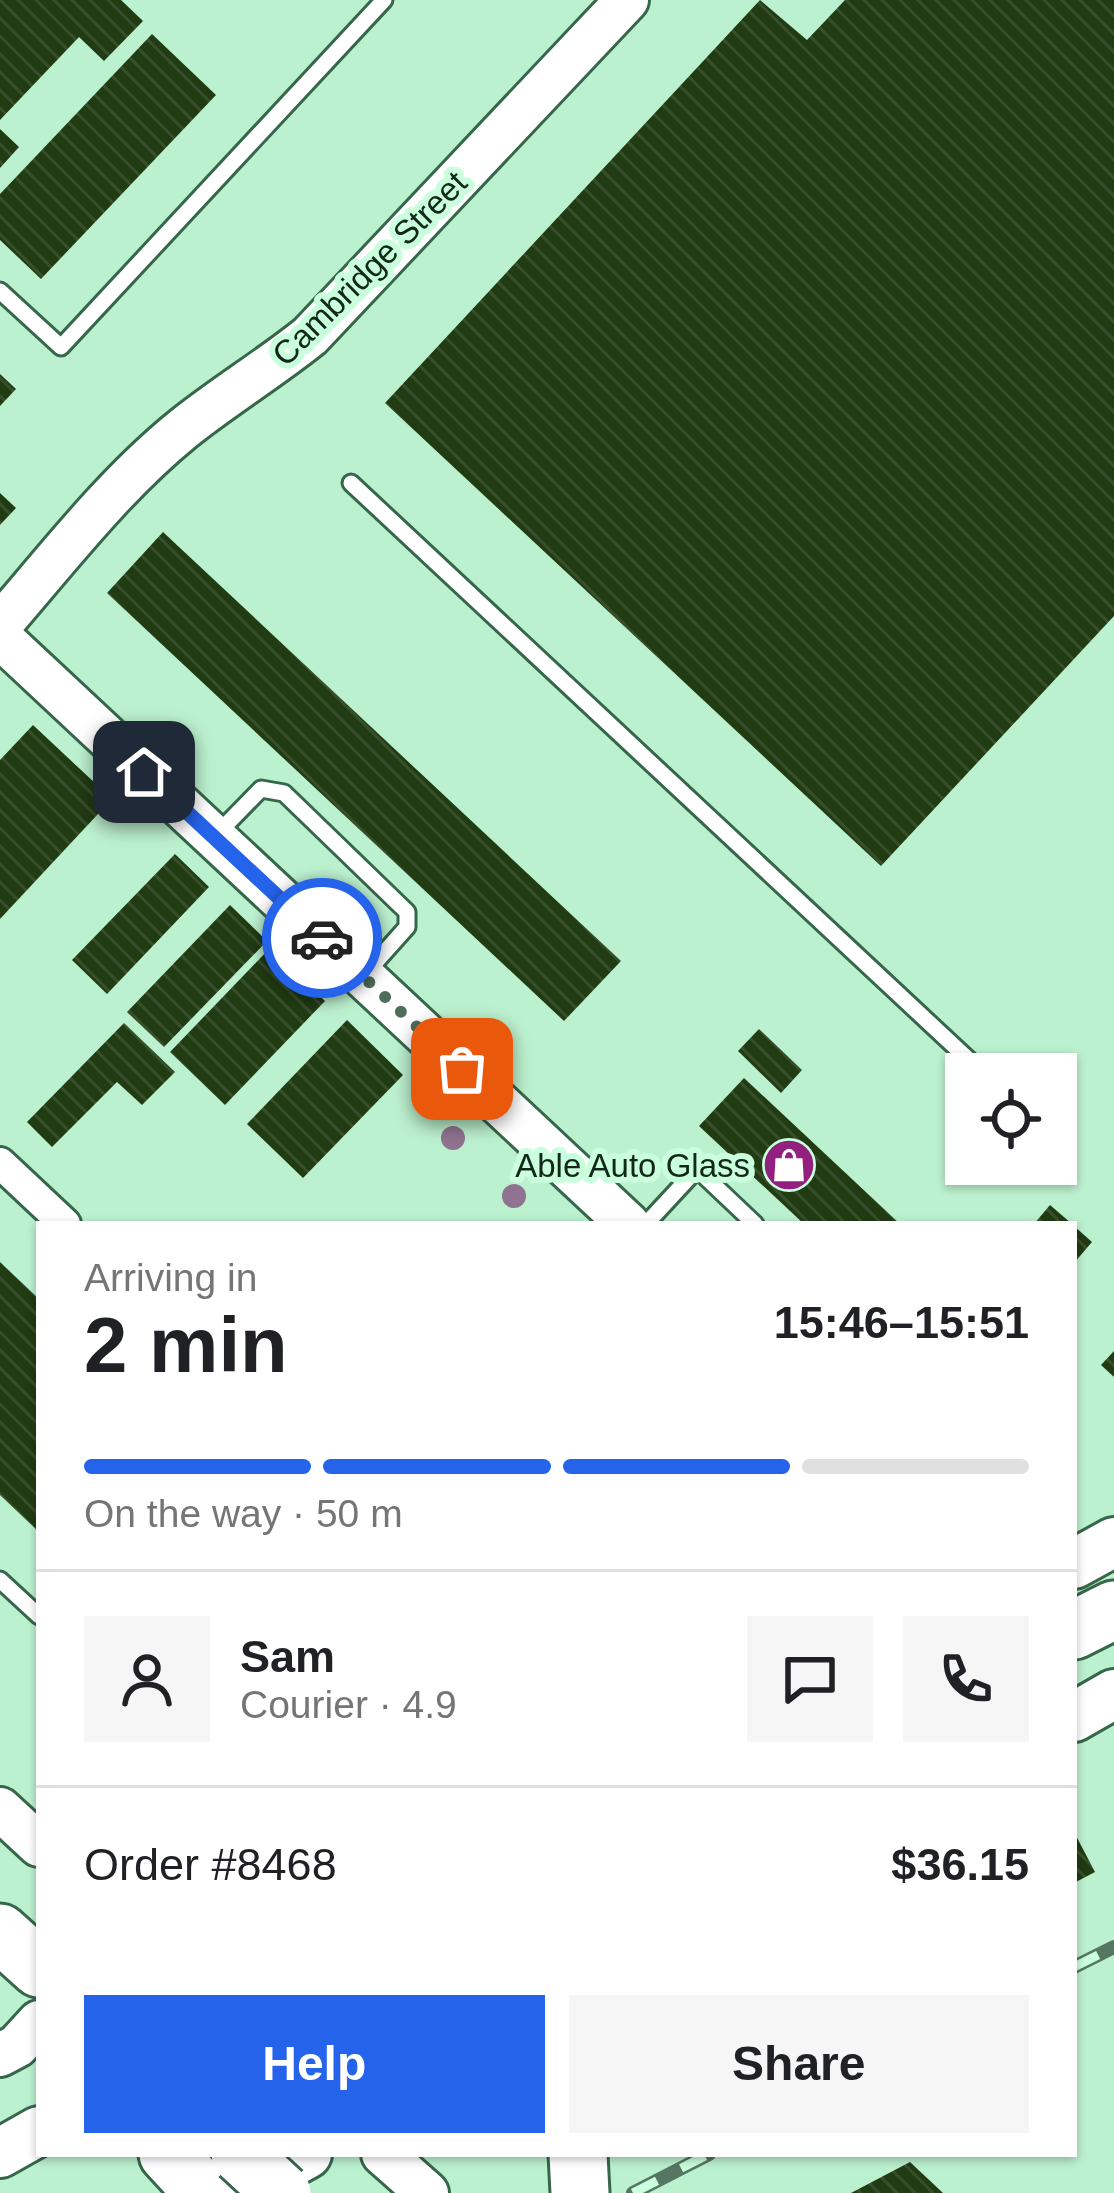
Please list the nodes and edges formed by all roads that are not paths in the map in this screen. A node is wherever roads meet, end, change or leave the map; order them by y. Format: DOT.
graph roads {
  1 [pos="385,0"];
  2 [pos="627,0"];
  3 [pos="0,291"];
  4 [pos="351,483"];
  5 [pos="0,625"];
  6 [pos="0,637"];
  7 [pos="214,837"];
  8 [pos="363,976"];
  9 [pos="962,1053"];
  10 [pos="0,1163"];
  11 [pos="62,1221"];
  12 [pos="625,1221"];
  13 [pos="649,1221"];
  14 [pos="752,1221"];
  15 [pos="1114,1542"];
  16 [pos="1077,1562"];
  17 [pos="0,1580"];
  18 [pos="1114,1610"];
  19 [pos="36,1613"];
  20 [pos="1077,1628"];
  21 [pos="1114,1694"];
  22 [pos="1077,1715"];
  23 [pos="0,1809"];
  24 [pos="36,1842"];
  25 [pos="0,1933"];
  26 [pos="36,1965"];
  27 [pos="36,2025"];
  28 [pos="0,2055"];
  29 [pos="36,2134"];
  30 [pos="0,2153"];
  31 [pos="171,2157"];
  32 [pos="242,2157"];
  33 [pos="302,2157"];
  34 [pos="386,2157"];
  35 [pos="578,2157"];
  36 [pos="204,2193"];
  37 [pos="236,2193"];
  38 [pos="282,2193"];
  39 [pos="427,2193"];
  40 [pos="580,2193"];
  1 -- 3 [label="lane"];
  2 -- 5 [label="street, Cambridge Street"];
  4 -- 9 [label="lane"];
  6 -- 7 [label="street"];
  7 -- 8 [label="street"];
  7 -- 8 [label="lane"];
  8 -- 12 [label="street"];
  10 -- 11 [label="street"];
  13 -- 14 [label="lane"];
  15 -- 16 [label="main road"];
  17 -- 19 [label="lane"];
  18 -- 20 [label="highway"];
  21 -- 22 [label="main road"];
  23 -- 24 [label="street"];
  25 -- 26 [label="highway"];
  27 -- 28 [label="street"];
  29 -- 30 [label="main road"];
  31 -- 36 [label="highway"];
  32 -- 38 [label="highway, bridge"];
  33 -- 37 [label="main road"];
  34 -- 39 [label="street"];
  35 -- 40 [label="highway"];
}
